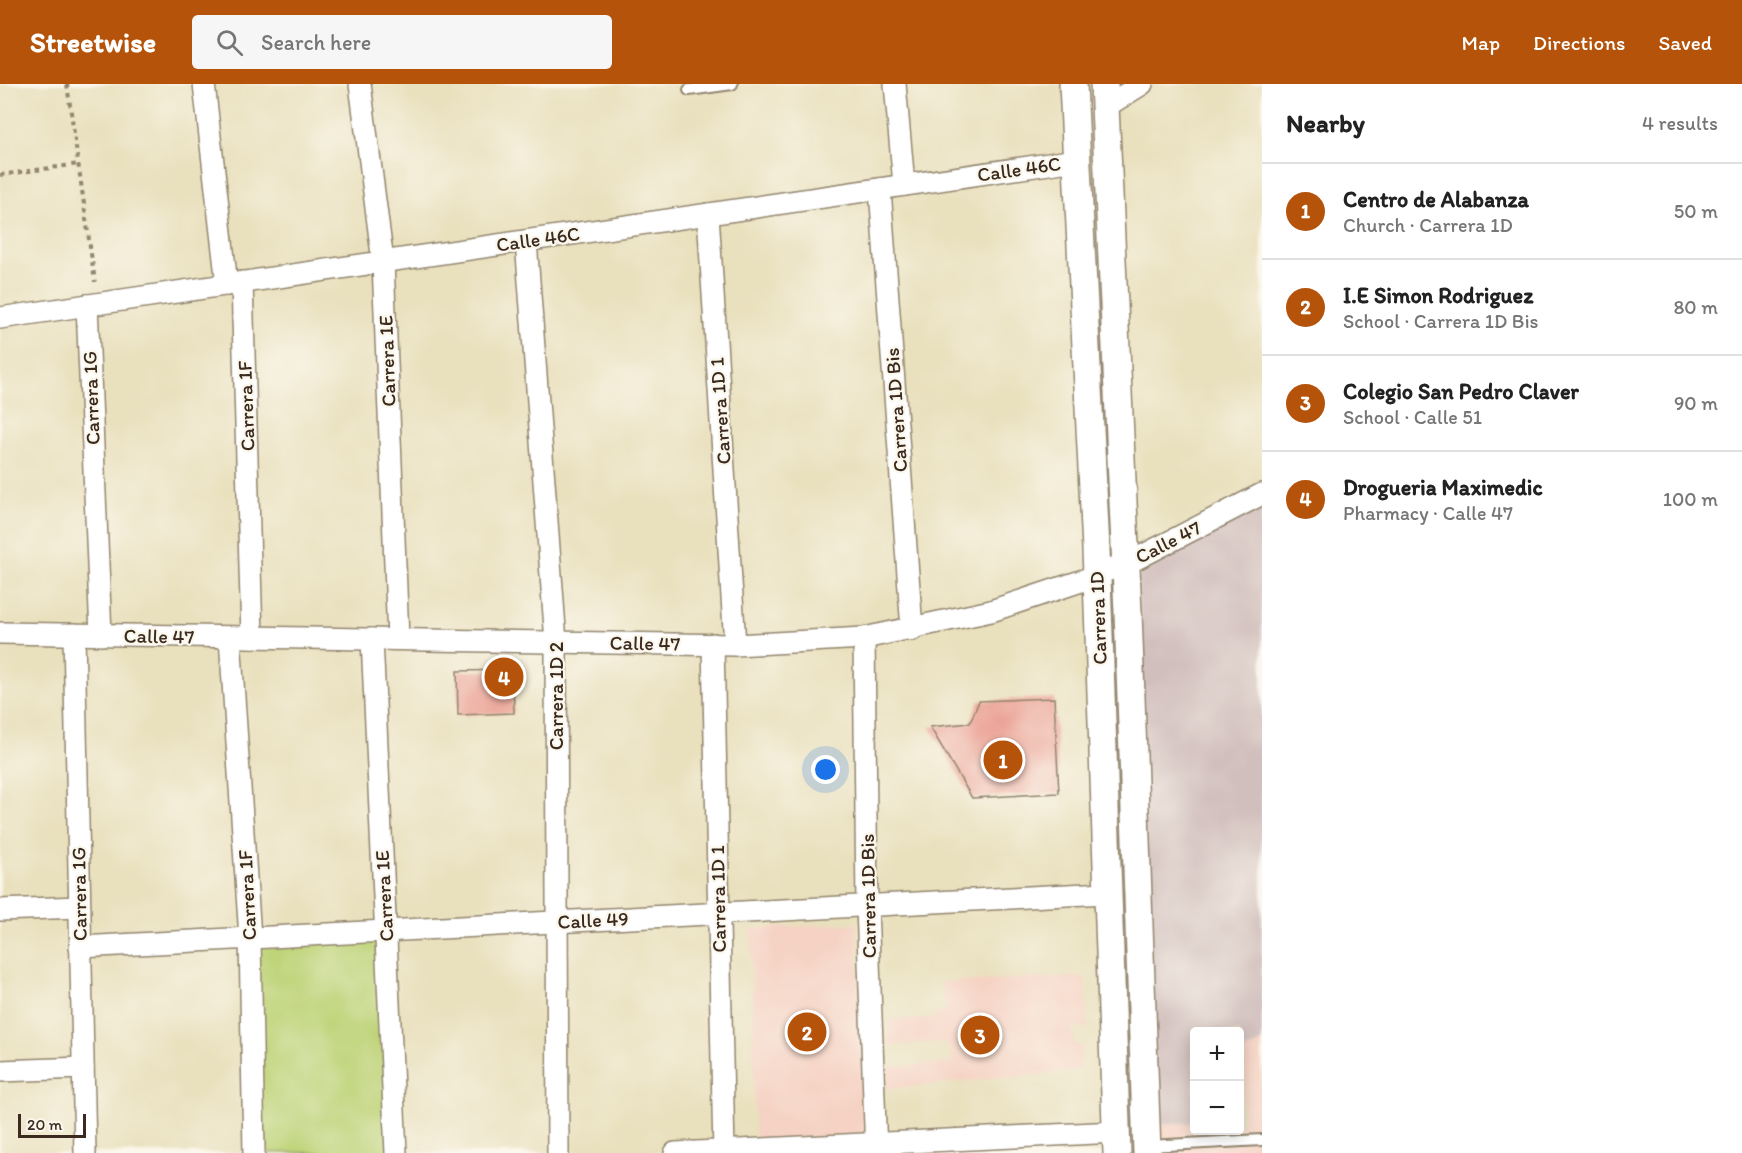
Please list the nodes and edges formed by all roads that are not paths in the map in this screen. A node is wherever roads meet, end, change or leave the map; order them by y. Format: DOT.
graph roads {
  1 [pos="204,84"];
  2 [pos="360,84"];
  3 [pos="732,84"];
  4 [pos="895,84"];
  5 [pos="1073,84"];
  6 [pos="1142,84"];
  7 [pos="689,90"];
  8 [pos="1104,95"];
  9 [pos="1076,160"];
  10 [pos="904,185"];
  11 [pos="880,189"];
  12 [pos="708,214"];
  13 [pos="526,241"];
  14 [pos="383,262"];
  15 [pos="235,284"];
  16 [pos="93,304"];
  17 [pos="0,318"];
  18 [pos="1262,494"];
  19 [pos="1126,563"];
  20 [pos="1096,576"];
  21 [pos="912,630"];
  22 [pos="0,633"];
  23 [pos="74,634"];
  24 [pos="101,635"];
  25 [pos="231,637"];
  26 [pos="252,637"];
  27 [pos="864,638"];
  28 [pos="372,639"];
  29 [pos="398,639"];
  30 [pos="556,642"];
  31 [pos="713,644"];
  32 [pos="735,645"];
  33 [pos="1106,894"];
  34 [pos="867,906"];
  35 [pos="79,907"];
  36 [pos="0,910"];
  37 [pos="718,913"];
  38 [pos="556,922"];
  39 [pos="385,931"];
  40 [pos="250,938"];
  41 [pos="80,947"];
  42 [pos="83,1068"];
  43 [pos="0,1071"];
  44 [pos="1262,1140"];
  45 [pos="1117,1143"];
  46 [pos="1262,1147"];
  47 [pos="876,1148"];
  48 [pos="1147,1150"];
  49 [pos="724,1152"];
  50 [pos="84,1153"];
  51 [pos="254,1153"];
  52 [pos="396,1153"];
  53 [pos="558,1153"];
  54 [pos="675,1153"];
  55 [pos="1262,1153"];
  1 -- 15 [label="street, Carrera 1F"];
  2 -- 14 [label="street, Carrera 1E"];
  3 -- 7 [label="lane"];
  4 -- 10 [label="street"];
  5 -- 9 [label="street, Carrera 1D"];
  6 -- 8 [label="street"];
  8 -- 19 [label="street, Carrera 1D"];
  9 -- 10 [label="street, Calle 46C"];
  9 -- 20 [label="street, Carrera 1D"];
  10 -- 11 [label="street, Calle 46C"];
  11 -- 12 [label="street, Calle 46C"];
  11 -- 21 [label="street, Carrera 1D Bis"];
  12 -- 13 [label="street, Calle 46C"];
  12 -- 32 [label="street, Carrera 1D 1"];
  13 -- 14 [label="street, Calle 46C"];
  13 -- 30 [label="street, Carrera 1D 2"];
  14 -- 15 [label="street, Calle 46C"];
  14 -- 29 [label="street, Carrera 1E"];
  15 -- 16 [label="street, Calle 46C"];
  15 -- 26 [label="street, Carrera 1F"];
  16 -- 17 [label="street, Calle 46C"];
  16 -- 24 [label="street, Carrera 1G"];
  18 -- 19 [label="street, Calle 47"];
  19 -- 20 [label="street, Calle 47"];
  19 -- 48 [label="street, Carrera 1D"];
  20 -- 21 [label="street, Calle 47"];
  20 -- 33 [label="street, Carrera 1D"];
  21 -- 27 [label="street, Calle 47"];
  22 -- 23 [label="street, Calle 47"];
  23 -- 24 [label="street, Calle 47"];
  23 -- 35 [label="street, Carrera 1G"];
  24 -- 25 [label="street, Calle 47"];
  25 -- 26 [label="street, Calle 47"];
  25 -- 40 [label="street, Carrera 1F"];
  26 -- 28 [label="street, Calle 47"];
  27 -- 32 [label="street, Calle 47"];
  27 -- 34 [label="street, Carrera 1D Bis"];
  28 -- 29 [label="street, Calle 47"];
  28 -- 39 [label="street, Carrera 1E"];
  29 -- 30 [label="street, Calle 47"];
  30 -- 31 [label="street, Calle 47"];
  30 -- 38 [label="street, Carrera 1D 2"];
  31 -- 32 [label="street, Calle 47"];
  31 -- 37 [label="street, Carrera 1D 1"];
  33 -- 34 [label="street, Calle 49"];
  33 -- 45 [label="street, Carrera 1D"];
  34 -- 37 [label="street, Calle 49"];
  34 -- 47 [label="street, Carrera 1D Bis"];
  35 -- 36 [label="street"];
  35 -- 41 [label="street, Carrera 1G"];
  37 -- 38 [label="street, Calle 49"];
  37 -- 49 [label="street, Carrera 1D 1"];
  38 -- 39 [label="street, Calle 49"];
  38 -- 53 [label="street, Carrera 1D 2"];
  39 -- 40 [label="street, Calle 49"];
  39 -- 52 [label="street, Carrera 1E"];
  40 -- 41 [label="street, Calle 49"];
  40 -- 51 [label="street, Carrera 1F"];
  41 -- 42 [label="street, Carrera 1G"];
  42 -- 43 [label="street"];
  42 -- 50 [label="street, Carrera 1G"];
  44 -- 48 [label="lane"];
  45 -- 47 [label="street"];
  46 -- 55 [label="lane"];
  47 -- 49 [label="street"];
  49 -- 54 [label="street"];
}
